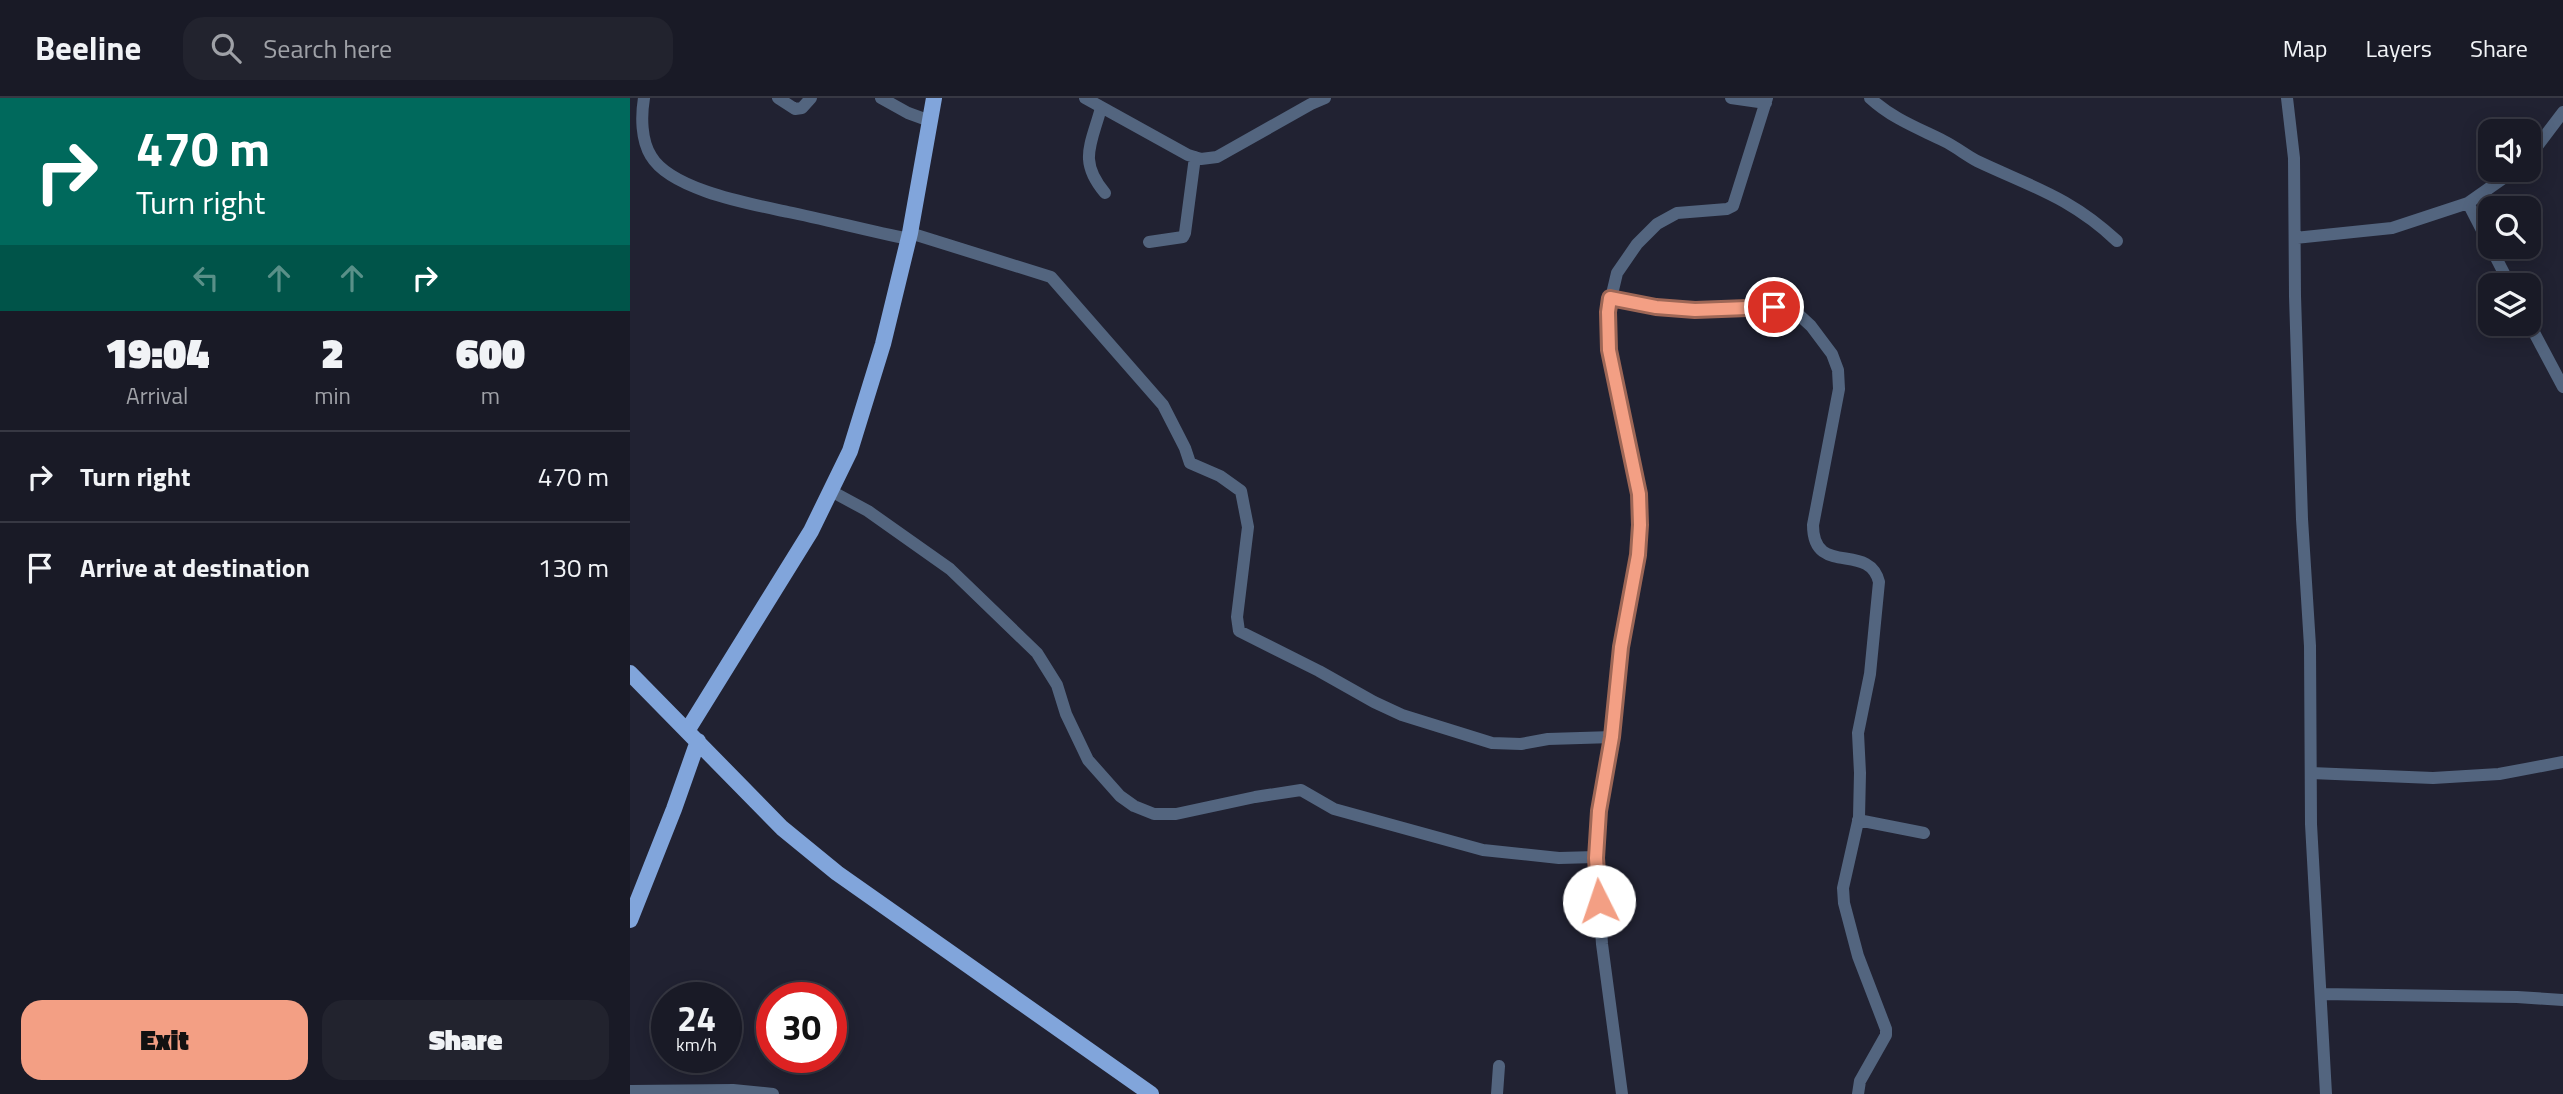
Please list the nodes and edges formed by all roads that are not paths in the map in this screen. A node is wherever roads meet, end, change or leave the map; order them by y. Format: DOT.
graph roads {
  1 [pos="643,98"];
  2 [pos="778,98"];
  3 [pos="811,98"];
  4 [pos="881,98"];
  5 [pos="934,98"];
  6 [pos="1085,98"];
  7 [pos="1325,98"];
  8 [pos="1731,98"];
  9 [pos="1870,98"];
  10 [pos="2287,98"];
  11 [pos="1767,100"];
  12 [pos="1101,108"];
  13 [pos="2563,112"];
  14 [pos="930,121"];
  15 [pos="2541,141"];
  16 [pos="1195,157"];
  17 [pos="2498,182"];
  18 [pos="1105,193"];
  19 [pos="2468,203"];
  20 [pos="909,236"];
  21 [pos="2295,238"];
  22 [pos="2116,241"];
  23 [pos="1149,242"];
  24 [pos="2504,273"];
  25 [pos="1610,298"];
  26 [pos="2536,336"];
  27 [pos="2563,387"];
  28 [pos="831,491"];
  29 [pos="630,673"];
  30 [pos="692,736"];
  31 [pos="1612,737"];
  32 [pos="2563,762"];
  33 [pos="2311,773"];
  34 [pos="1858,820"];
  35 [pos="1924,833"];
  36 [pos="1596,858"];
  37 [pos="630,920"];
  38 [pos="2321,994"];
  39 [pos="2563,1000"];
  40 [pos="1499,1066"];
  41 [pos="630,1091"];
  42 [pos="774,1094"];
  43 [pos="1151,1094"];
  44 [pos="1497,1094"];
  45 [pos="1622,1094"];
  46 [pos="1858,1094"];
  47 [pos="2326,1094"];
  1 -- 20 [label="street"];
  2 -- 3 [label="street"];
  4 -- 14 [label="street"];
  5 -- 14 [label="main road"];
  6 -- 12 [label="street"];
  7 -- 16 [label="street"];
  8 -- 11 [label="street"];
  9 -- 22 [label="street"];
  10 -- 21 [label="street"];
  11 -- 25 [label="street"];
  12 -- 16 [label="street"];
  12 -- 18 [label="street"];
  13 -- 15 [label="street"];
  14 -- 20 [label="main road"];
  16 -- 23 [label="street"];
  17 -- 19 [label="street"];
  19 -- 21 [label="street"];
  19 -- 24 [label="street"];
  20 -- 28 [label="main road"];
  20 -- 31 [label="street"];
  21 -- 33 [label="street"];
  25 -- 31 [label="street"];
  25 -- 34 [label="street"];
  26 -- 27 [label="street"];
  28 -- 30 [label="main road"];
  28 -- 36 [label="street"];
  29 -- 30 [label="main road"];
  30 -- 37 [label="main road"];
  30 -- 43 [label="main road"];
  31 -- 36 [label="street"];
  32 -- 33 [label="street"];
  33 -- 38 [label="street"];
  34 -- 35 [label="street"];
  34 -- 46 [label="street"];
  36 -- 45 [label="street"];
  38 -- 39 [label="street"];
  38 -- 47 [label="street"];
  40 -- 44 [label="street"];
  41 -- 42 [label="street"];
}
